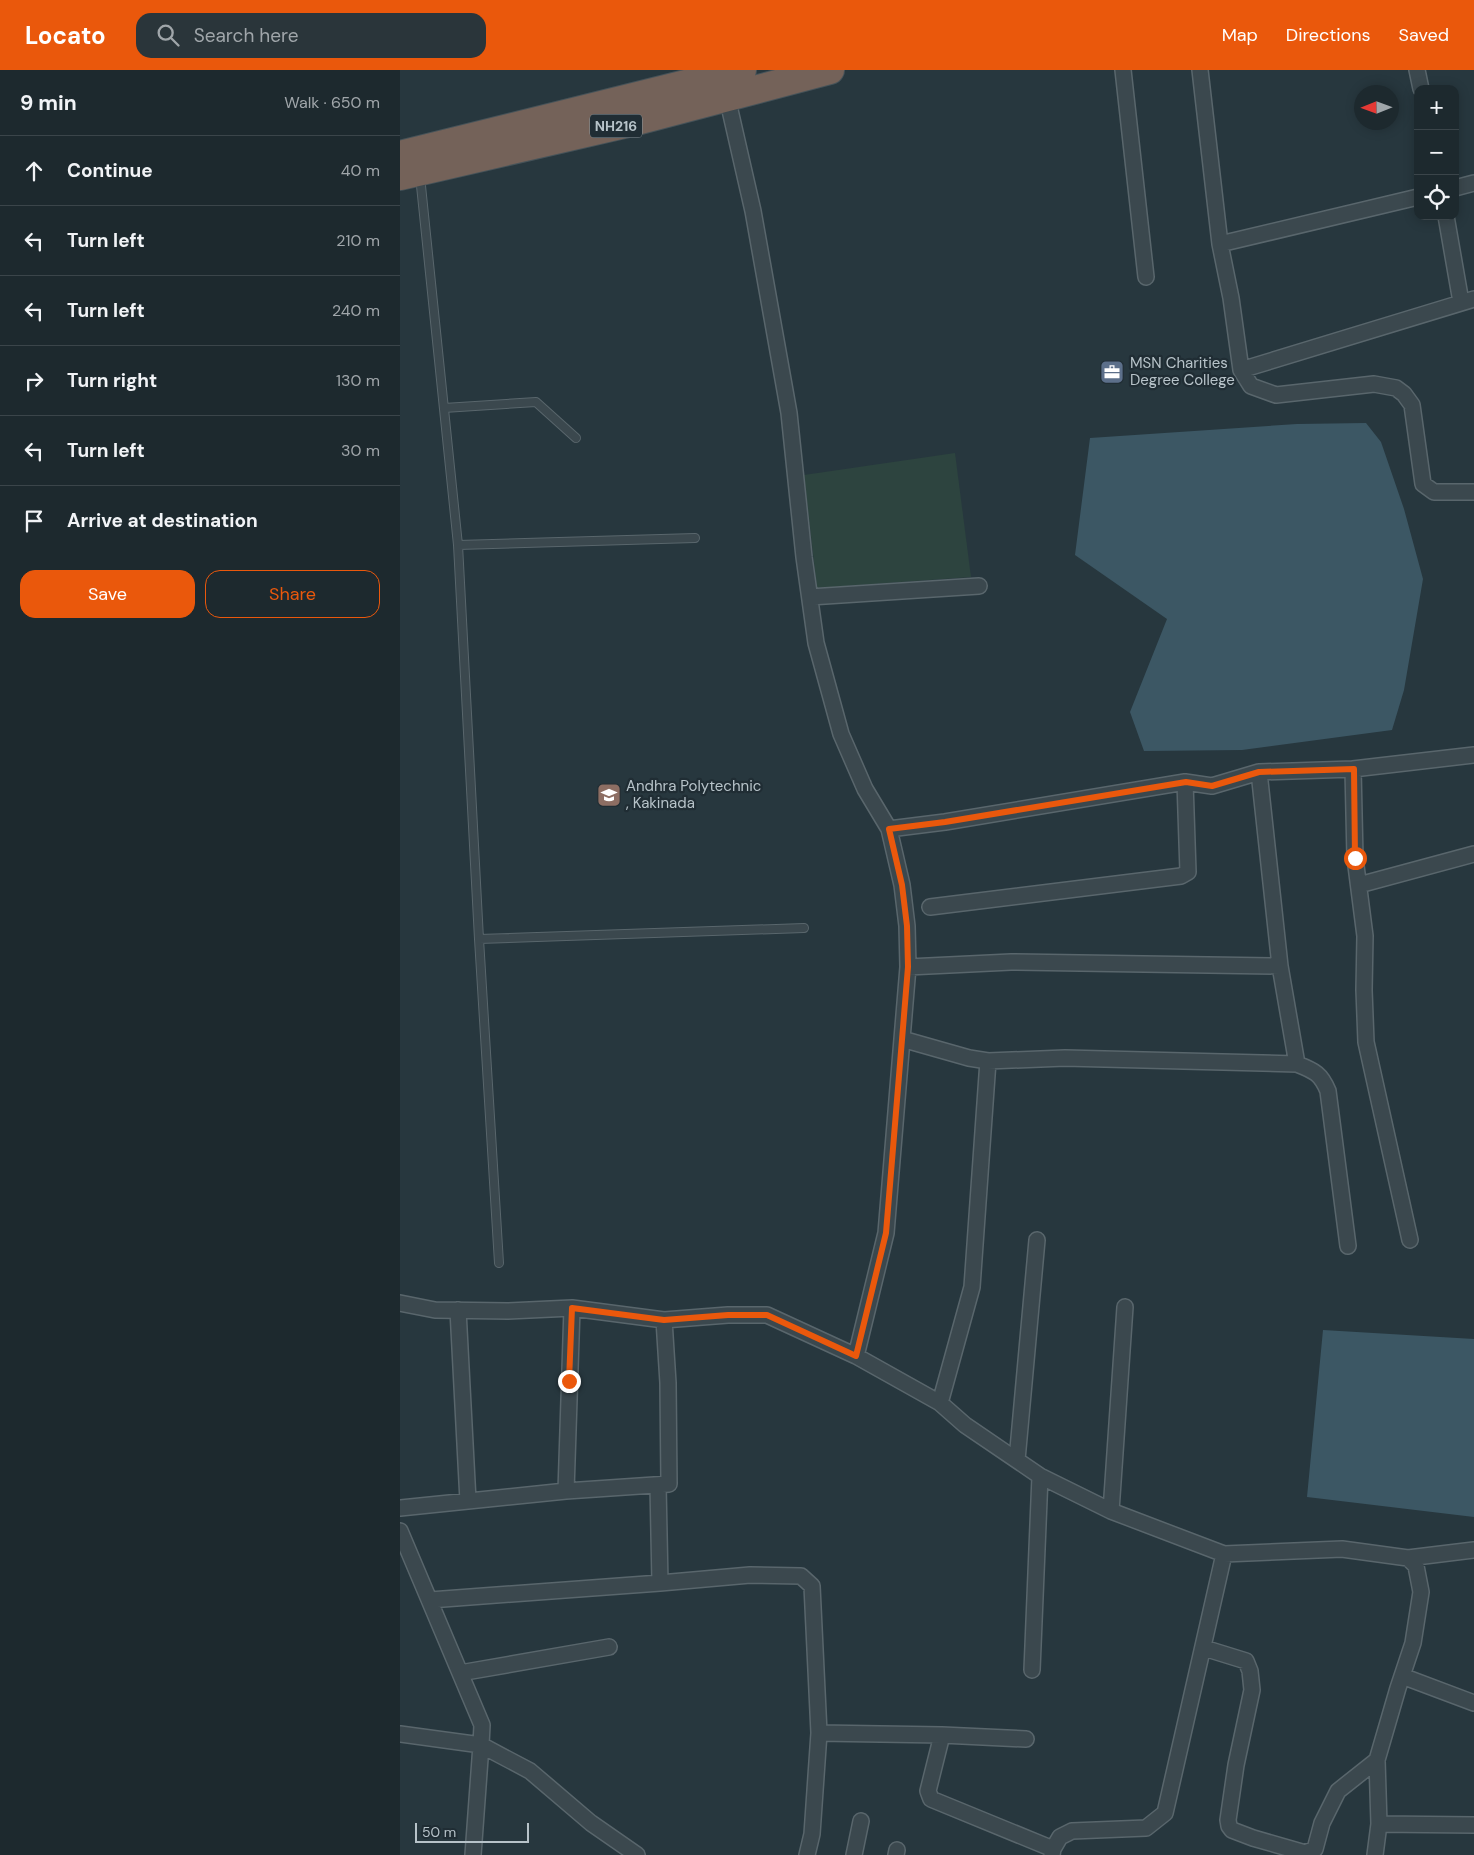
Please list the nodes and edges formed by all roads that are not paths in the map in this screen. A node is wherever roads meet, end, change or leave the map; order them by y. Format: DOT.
graph roads {
  1 [pos="742,70"];
  2 [pos="830,70"];
  3 [pos="1123,70"];
  4 [pos="1200,70"];
  5 [pos="1417,70"];
  6 [pos="1420,85"];
  7 [pos="727,97"];
  8 [pos="406,168"];
  9 [pos="1474,183"];
  10 [pos="1459,187"];
  11 [pos="1414,198"];
  12 [pos="1447,220"];
  13 [pos="1220,244"];
  14 [pos="1146,277"];
  15 [pos="1467,301"];
  16 [pos="1241,370"];
  17 [pos="444,408"];
  18 [pos="576,438"];
  19 [pos="1474,492"];
  20 [pos="695,538"];
  21 [pos="458,545"];
  22 [pos="979,586"];
  23 [pos="810,597"];
  24 [pos="1474,755"];
  25 [pos="1354,769"];
  26 [pos="1259,772"];
  27 [pos="1186,782"];
  28 [pos="889,829"];
  29 [pos="1474,854"];
  30 [pos="1359,885"];
  31 [pos="930,907"];
  32 [pos="804,928"];
  33 [pos="479,939"];
  34 [pos="1280,966"];
  35 [pos="908,967"];
  36 [pos="902,1039"];
  37 [pos="988,1061"];
  38 [pos="1297,1064"];
  39 [pos="1037,1240"];
  40 [pos="1410,1240"];
  41 [pos="1348,1246"];
  42 [pos="499,1262"];
  43 [pos="400,1303"];
  44 [pos="1124,1307"];
  45 [pos="572,1308"];
  46 [pos="458,1310"];
  47 [pos="664,1320"];
  48 [pos="856,1356"];
  49 [pos="940,1403"];
  50 [pos="1017,1460"];
  51 [pos="1040,1476"];
  52 [pos="658,1485"];
  53 [pos="566,1491"];
  54 [pos="468,1501"];
  55 [pos="400,1508"];
  56 [pos="1111,1510"];
  57 [pos="400,1531"];
  58 [pos="1474,1550"];
  59 [pos="1224,1554"];
  60 [pos="1408,1558"];
  61 [pos="660,1583"];
  62 [pos="430,1600"];
  63 [pos="609,1647"];
  64 [pos="1204,1648"];
  65 [pos="1032,1670"];
  66 [pos="460,1673"];
  67 [pos="1402,1676"];
  68 [pos="1474,1703"];
  69 [pos="819,1733"];
  70 [pos="400,1734"];
  71 [pos="942,1735"];
  72 [pos="1026,1739"];
  73 [pos="481,1745"];
  74 [pos="1377,1760"];
  75 [pos="861,1821"];
  76 [pos="1379,1824"];
  77 [pos="1474,1824"];
  78 [pos="1052,1852"];
  79 [pos="473,1855"];
  80 [pos="637,1855"];
  81 [pos="807,1855"];
  82 [pos="854,1855"];
  83 [pos="1375,1855"];
  1 -- 8 [label="highway, NH216"];
  2 -- 7 [label="highway, NH216"];
  3 -- 14 [label="street"];
  4 -- 13 [label="street"];
  5 -- 6 [label="street"];
  7 -- 8 [label="highway, NH216"];
  7 -- 23 [label="street"];
  8 -- 17 [label="lane"];
  9 -- 10 [label="street"];
  11 -- 13 [label="street"];
  12 -- 15 [label="street"];
  13 -- 16 [label="street"];
  15 -- 16 [label="street"];
  16 -- 19 [label="street"];
  17 -- 18 [label="lane"];
  17 -- 21 [label="lane"];
  20 -- 21 [label="lane"];
  21 -- 33 [label="lane"];
  22 -- 23 [label="street"];
  23 -- 28 [label="street"];
  24 -- 25 [label="street"];
  25 -- 26 [label="street"];
  25 -- 30 [label="street"];
  26 -- 27 [label="street"];
  26 -- 34 [label="street"];
  27 -- 28 [label="street"];
  27 -- 31 [label="street"];
  28 -- 35 [label="street"];
  29 -- 30 [label="street"];
  30 -- 40 [label="street"];
  32 -- 33 [label="lane"];
  33 -- 42 [label="lane"];
  34 -- 35 [label="street"];
  34 -- 38 [label="street"];
  35 -- 36 [label="street"];
  36 -- 37 [label="street"];
  36 -- 48 [label="street"];
  37 -- 38 [label="street"];
  37 -- 49 [label="street"];
  38 -- 41 [label="street"];
  39 -- 50 [label="street"];
  43 -- 46 [label="street"];
  44 -- 56 [label="street"];
  45 -- 46 [label="street"];
  45 -- 47 [label="street"];
  45 -- 53 [label="street"];
  46 -- 54 [label="street"];
  47 -- 48 [label="street"];
  47 -- 52 [label="street"];
  48 -- 49 [label="street"];
  49 -- 50 [label="street"];
  50 -- 51 [label="street"];
  51 -- 56 [label="street"];
  51 -- 65 [label="street"];
  52 -- 53 [label="street"];
  52 -- 61 [label="street"];
  53 -- 54 [label="street"];
  54 -- 55 [label="street"];
  56 -- 59 [label="street"];
  57 -- 62 [label="street"];
  58 -- 60 [label="street"];
  59 -- 60 [label="street"];
  59 -- 64 [label="street"];
  60 -- 67 [label="street"];
  61 -- 62 [label="street"];
  61 -- 69 [label="street"];
  62 -- 66 [label="street"];
  63 -- 66 [label="street"];
  64 -- 74 [label="street"];
  64 -- 78 [label="street"];
  66 -- 73 [label="street"];
  67 -- 68 [label="street"];
  67 -- 74 [label="street"];
  69 -- 71 [label="street"];
  69 -- 81 [label="street"];
  70 -- 73 [label="street"];
  71 -- 72 [label="street"];
  71 -- 78 [label="street"];
  73 -- 79 [label="street"];
  73 -- 80 [label="street"];
  74 -- 76 [label="street"];
  75 -- 82 [label="street"];
  76 -- 77 [label="street"];
  76 -- 83 [label="street"];
}
